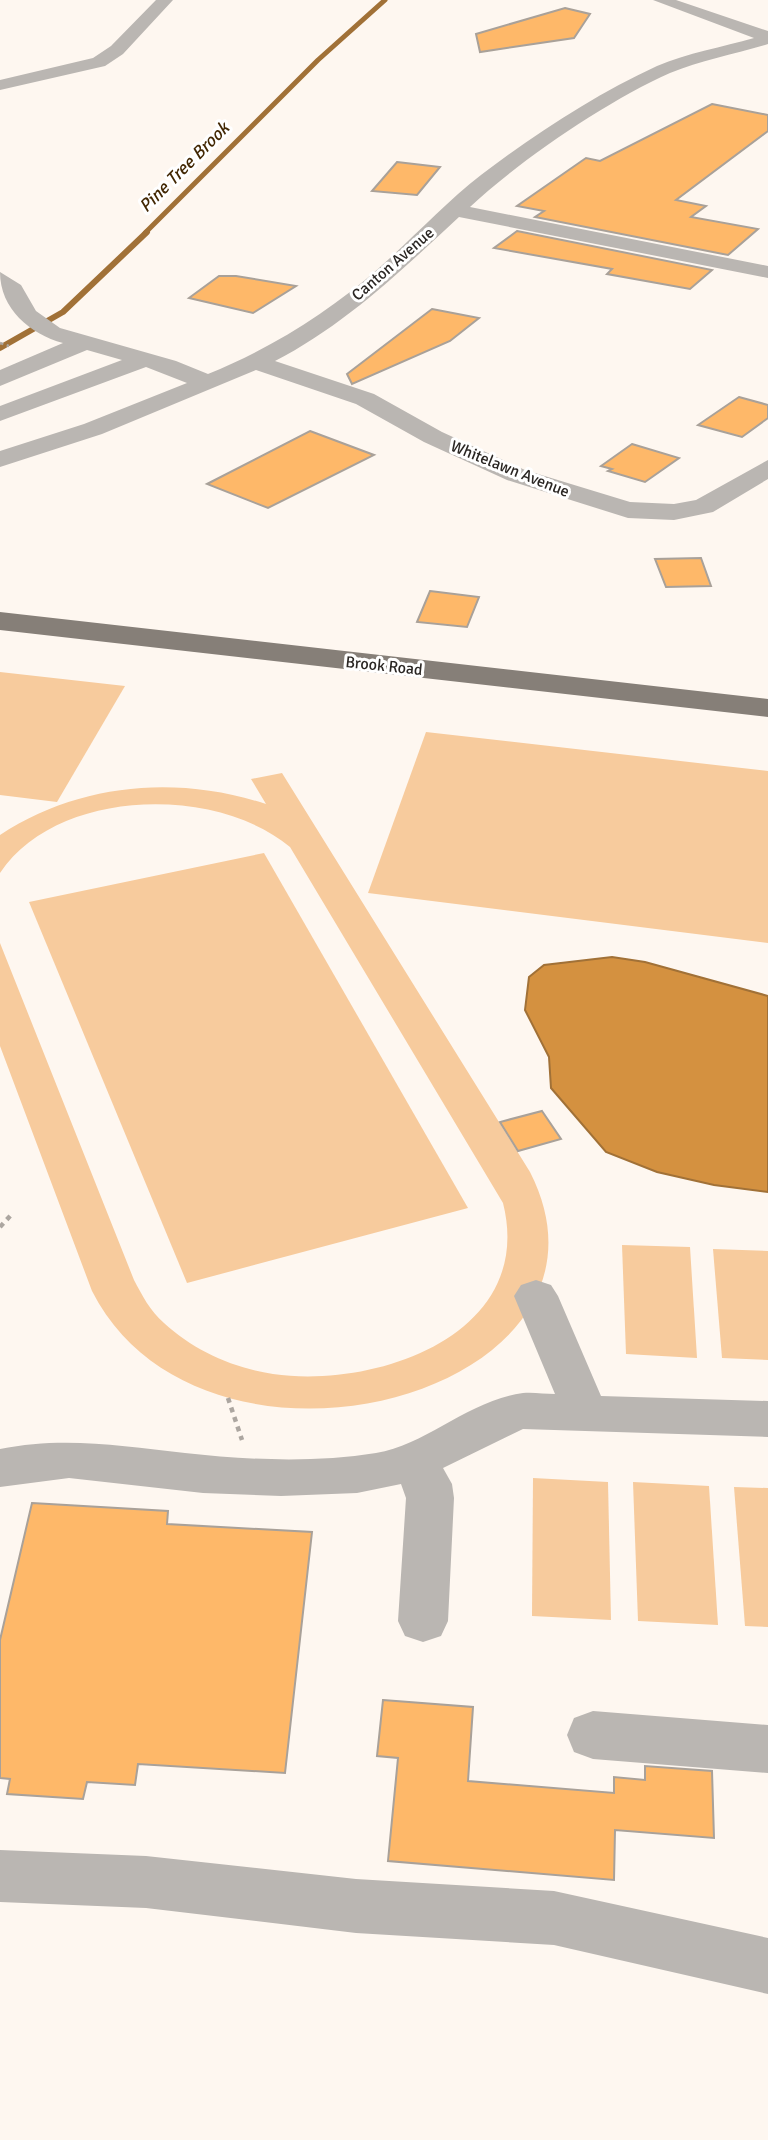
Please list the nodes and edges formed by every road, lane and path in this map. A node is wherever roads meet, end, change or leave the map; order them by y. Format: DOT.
graph roads {
  1 [pos="165,0"];
  2 [pos="661,0"];
  3 [pos="768,38"];
  4 [pos="0,85"];
  5 [pos="454,211"];
  6 [pos="768,272"];
  7 [pos="0,279"];
  8 [pos="84,343"];
  9 [pos="144,359"];
  10 [pos="256,362"];
  11 [pos="0,379"];
  12 [pos="209,383"];
  13 [pos="0,414"];
  14 [pos="0,459"];
  15 [pos="768,468"];
  16 [pos="0,621"];
  17 [pos="768,708"];
  18 [pos="11,1215"];
  19 [pos="0,1227"];
  20 [pos="536,1296"];
  21 [pos="584,1412"];
  22 [pos="768,1419"];
  23 [pos="411,1462"];
  24 [pos="0,1468"];
  25 [pos="423,1621"];
  26 [pos="593,1735"];
  27 [pos="768,1749"];
  28 [pos="0,1876"];
  29 [pos="768,1966"];
  1 -- 4 [label="street"];
  2 -- 3 [label="street"];
  3 -- 5 [label="street, Canton Avenue"];
  5 -- 6 [label="street"];
  5 -- 10 [label="street, Canton Avenue"];
  7 -- 8 [label="street"];
  8 -- 9 [label="street"];
  8 -- 11 [label="street"];
  9 -- 12 [label="street"];
  9 -- 13 [label="street"];
  10 -- 12 [label="street, Canton Avenue"];
  10 -- 15 [label="street, Whitelawn Avenue"];
  12 -- 14 [label="street, Canton Avenue"];
  16 -- 17 [label="main road, Brook Road"];
  18 -- 19 [label="path"];
  20 -- 21 [label="street"];
  21 -- 22 [label="street"];
  21 -- 23 [label="street"];
  23 -- 24 [label="street"];
  23 -- 25 [label="street"];
  26 -- 27 [label="street"];
  28 -- 29 [label="street"];
}
